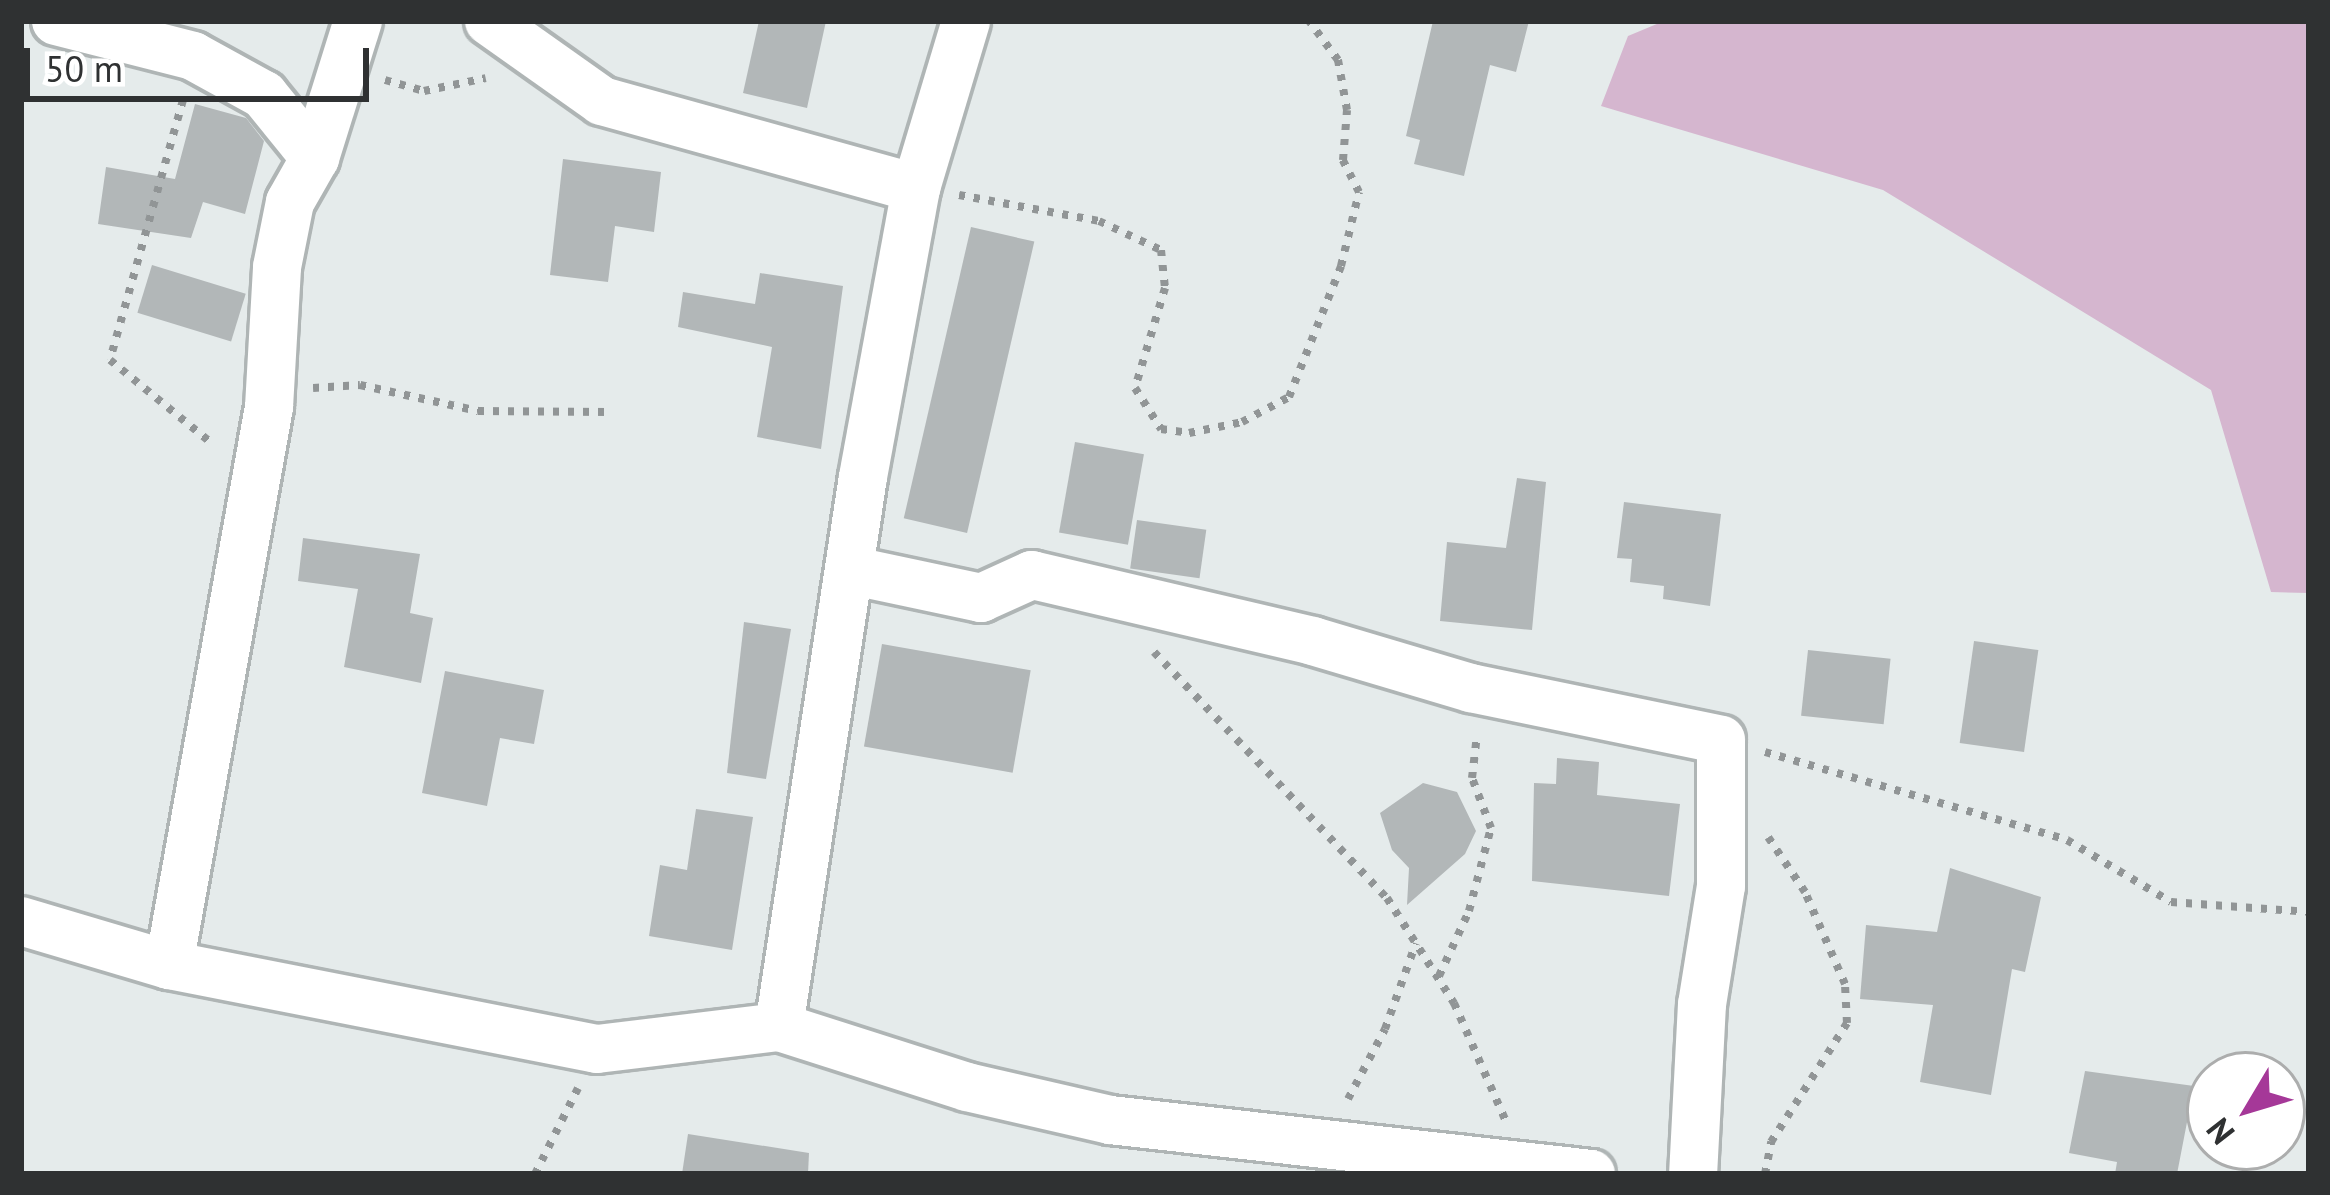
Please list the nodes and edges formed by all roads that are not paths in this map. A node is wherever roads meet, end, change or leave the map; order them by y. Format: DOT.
graph roads {
  1 [pos="56,21"];
  2 [pos="358,21"];
  3 [pos="489,21"];
  4 [pos="966,21"];
  5 [pos="315,158"];
  6 [pos="916,188"];
  7 [pos="854,571"];
  8 [pos="21,921"];
  9 [pos="169,964"];
  10 [pos="779,1027"];
  11 [pos="1577,1173"];
  12 [pos="1693,1174"];
  1 -- 5 [label="street"];
  2 -- 5 [label="street"];
  3 -- 6 [label="street"];
  4 -- 6 [label="street"];
  5 -- 9 [label="street"];
  6 -- 7 [label="street"];
  7 -- 10 [label="street"];
  7 -- 12 [label="street"];
  8 -- 9 [label="street"];
  9 -- 10 [label="street"];
  10 -- 11 [label="street"];
}
